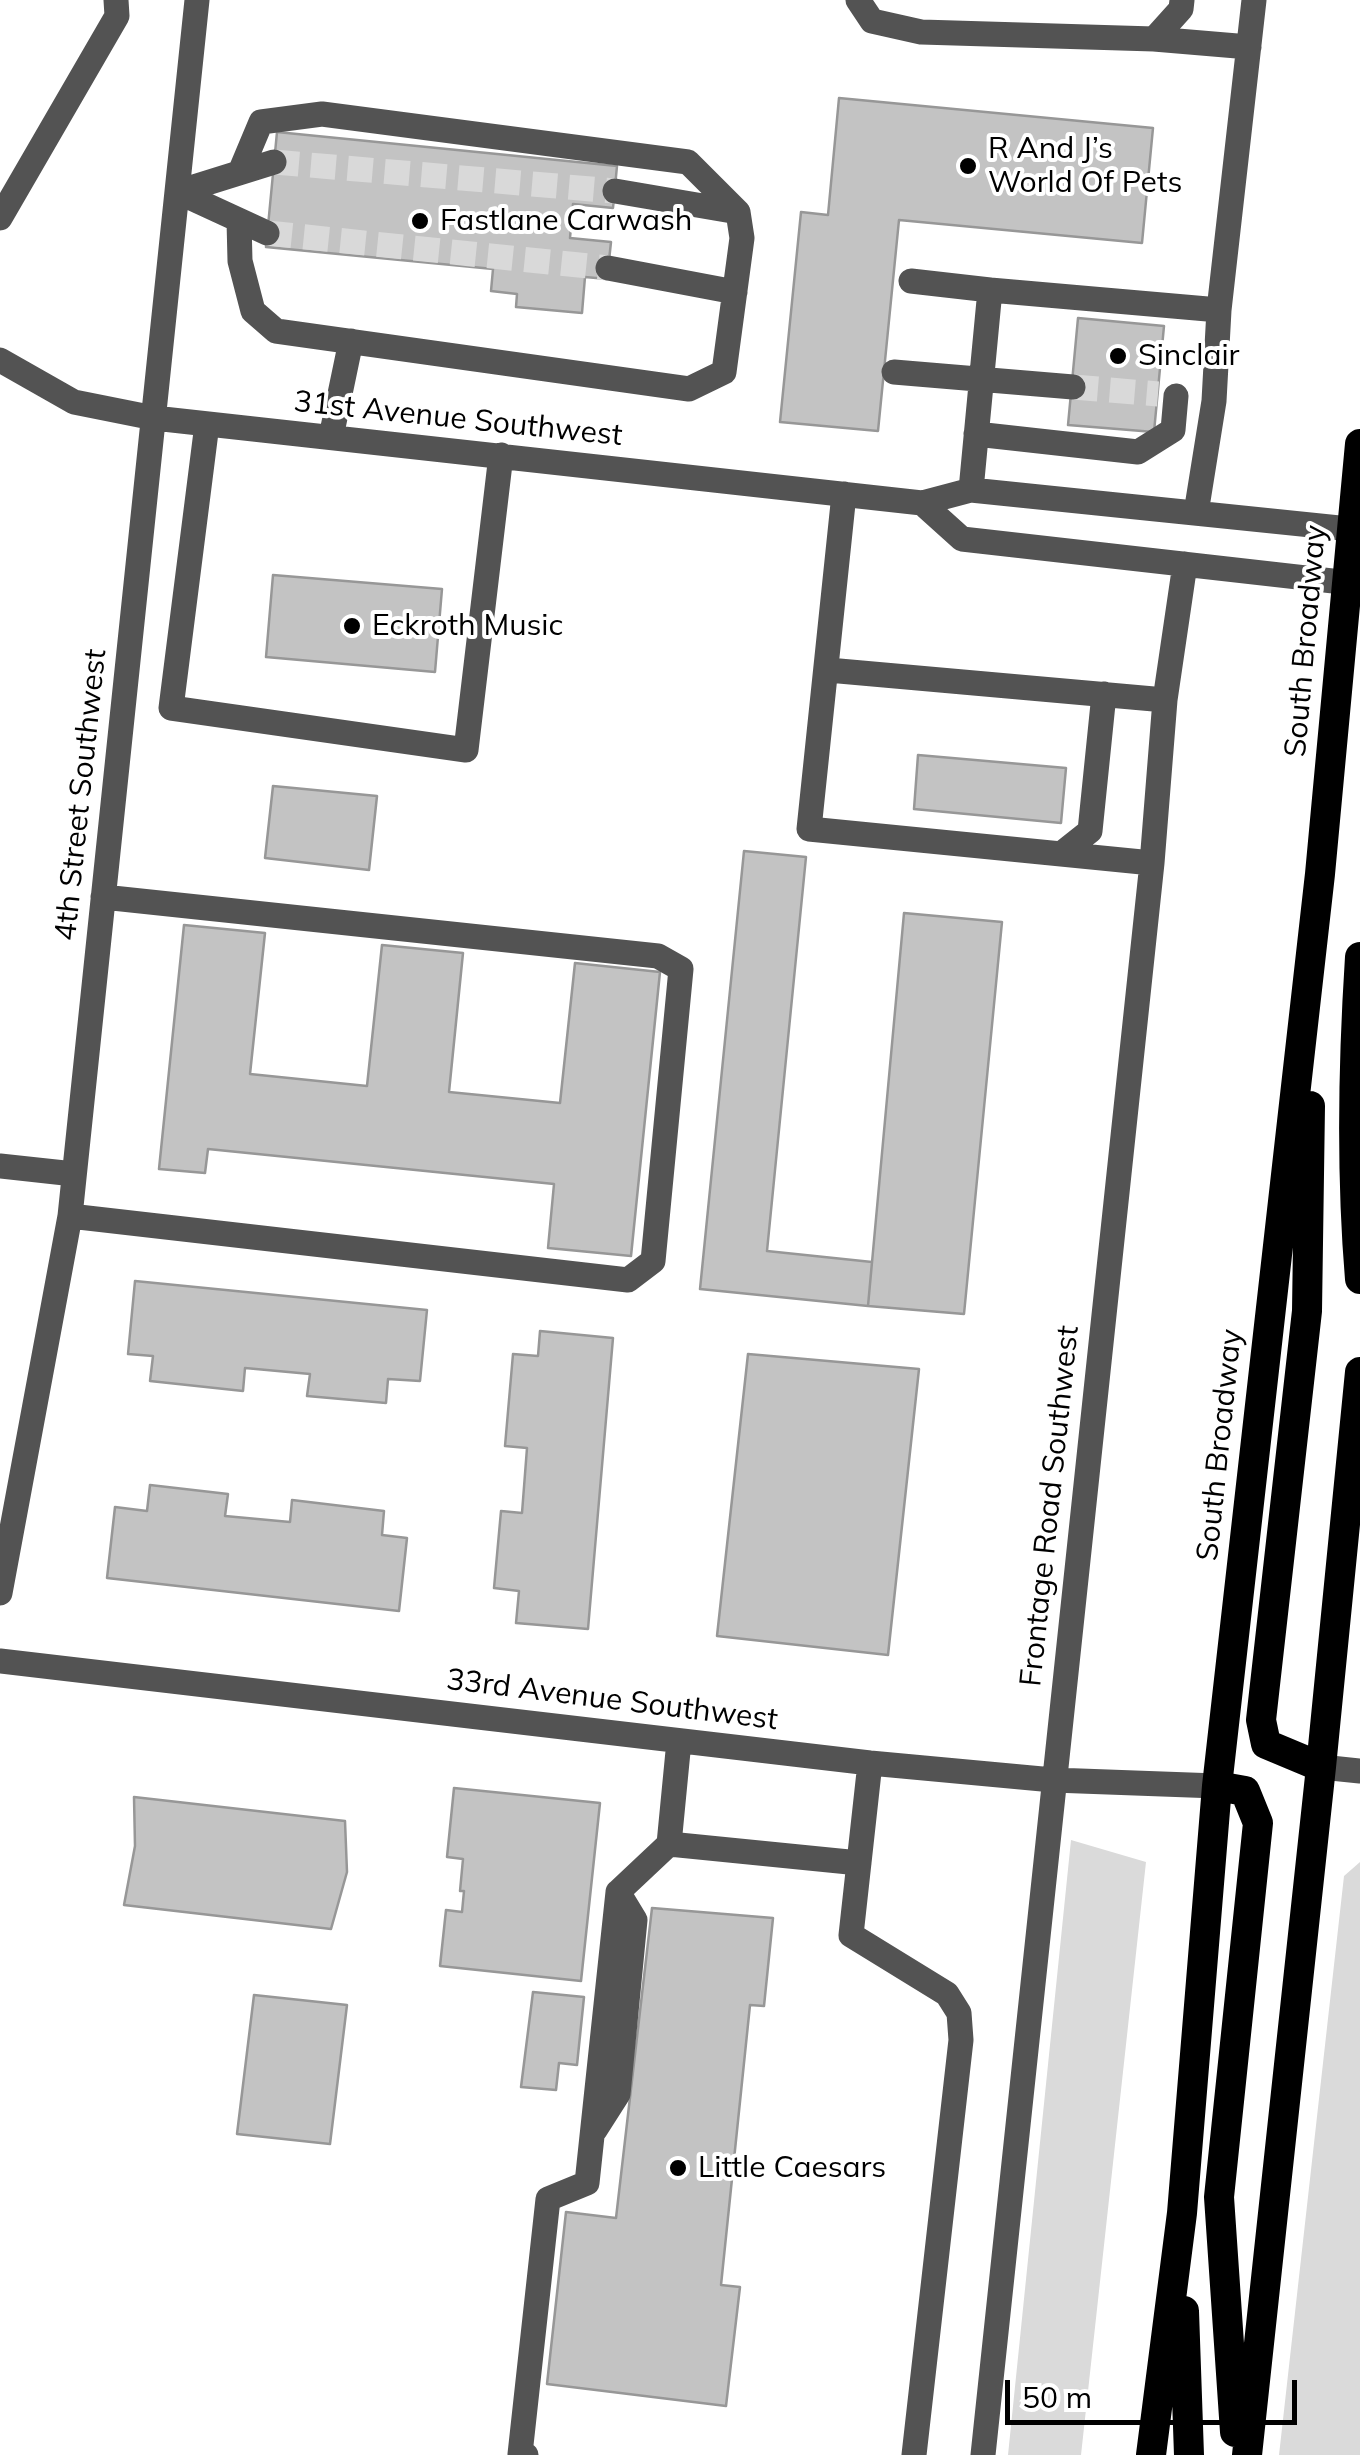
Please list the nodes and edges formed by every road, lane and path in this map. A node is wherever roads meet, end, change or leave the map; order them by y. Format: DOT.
graph roads {
  1 [pos="116,0"];
  2 [pos="198,0"];
  3 [pos="858,0"];
  4 [pos="1182,0"];
  5 [pos="1254,0"];
  6 [pos="1154,39"];
  7 [pos="1249,47"];
  8 [pos="274,162"];
  9 [pos="240,172"];
  10 [pos="615,191"];
  11 [pos="178,192"];
  12 [pos="738,212"];
  13 [pos="0,218"];
  14 [pos="239,220"];
  15 [pos="267,234"];
  16 [pos="608,268"];
  17 [pos="911,282"];
  18 [pos="990,290"];
  19 [pos="735,292"];
  20 [pos="1219,310"];
  21 [pos="352,342"];
  22 [pos="0,360"];
  23 [pos="894,372"];
  24 [pos="980,380"];
  25 [pos="1072,387"];
  26 [pos="1214,401"];
  27 [pos="154,418"];
  28 [pos="207,424"];
  29 [pos="976,434"];
  30 [pos="331,437"];
  31 [pos="1360,444"];
  32 [pos="502,455"];
  33 [pos="971,490"];
  34 [pos="844,494"];
  35 [pos="922,503"];
  36 [pos="1196,513"];
  37 [pos="1357,536"];
  38 [pos="1184,564"];
  39 [pos="1352,583"];
  40 [pos="828,670"];
  41 [pos="1104,694"];
  42 [pos="1165,700"];
  43 [pos="1061,854"];
  44 [pos="1152,862"];
  45 [pos="103,897"];
  46 [pos="1312,928"];
  47 [pos="1360,958"];
  48 [pos="0,1166"];
  49 [pos="74,1174"];
  50 [pos="70,1216"];
  51 [pos="1360,1280"];
  52 [pos="1360,1372"];
  53 [pos="0,1593"];
  54 [pos="0,1661"];
  55 [pos="679,1741"];
  56 [pos="870,1763"];
  57 [pos="1322,1767"];
  58 [pos="1360,1772"];
  59 [pos="1053,1780"];
  60 [pos="1217,1786"];
  61 [pos="668,1844"];
  62 [pos="859,1863"];
  63 [pos="1182,2213"];
  64 [pos="526,2455"];
  65 [pos="914,2455"];
  66 [pos="983,2455"];
  67 [pos="1151,2455"];
  68 [pos="1188,2455"];
  69 [pos="1236,2455"];
  70 [pos="1247,2455"];
  1 -- 13 [label="street"];
  2 -- 11 [label="street, 4th Street Southwest"];
  3 -- 6 [label="street"];
  4 -- 6 [label="street"];
  5 -- 7 [label="street"];
  6 -- 7 [label="street"];
  7 -- 20 [label="street"];
  8 -- 9 [label="street"];
  9 -- 11 [label="street"];
  9 -- 12 [label="street"];
  10 -- 12 [label="street"];
  11 -- 14 [label="street"];
  11 -- 27 [label="street, 4th Street Southwest"];
  12 -- 19 [label="street"];
  14 -- 15 [label="street"];
  14 -- 21 [label="street"];
  16 -- 19 [label="street"];
  17 -- 18 [label="street"];
  18 -- 20 [label="street"];
  18 -- 24 [label="street"];
  19 -- 21 [label="street"];
  20 -- 26 [label="street"];
  21 -- 30 [label="street"];
  22 -- 27 [label="street, 31st Avenue Southwest"];
  23 -- 24 [label="street"];
  24 -- 25 [label="street"];
  24 -- 29 [label="street"];
  26 -- 29 [label="street"];
  26 -- 36 [label="street"];
  27 -- 28 [label="street, 31st Avenue Southwest"];
  27 -- 45 [label="street, 4th Street Southwest"];
  28 -- 30 [label="street, 31st Avenue Southwest"];
  28 -- 32 [label="street"];
  29 -- 33 [label="street"];
  30 -- 32 [label="street, 31st Avenue Southwest"];
  31 -- 37 [label="highway, South Broadway"];
  32 -- 34 [label="street, 31st Avenue Southwest"];
  33 -- 35 [label="street, 31st Avenue Southwest"];
  33 -- 36 [label="street, 31st Avenue Southwest"];
  34 -- 35 [label="street, 31st Avenue Southwest"];
  34 -- 40 [label="street"];
  35 -- 38 [label="street"];
  36 -- 37 [label="street, 31st Avenue Southwest"];
  37 -- 39 [label="highway, South Broadway"];
  38 -- 39 [label="street"];
  38 -- 42 [label="street, Frontage Road Southwest"];
  39 -- 46 [label="highway, South Broadway"];
  40 -- 41 [label="street"];
  40 -- 43 [label="street"];
  41 -- 42 [label="street"];
  41 -- 43 [label="street"];
  42 -- 44 [label="street, Frontage Road Southwest"];
  43 -- 44 [label="street"];
  44 -- 59 [label="street, Frontage Road Southwest"];
  45 -- 49 [label="street, 4th Street Southwest"];
  45 -- 50 [label="street"];
  46 -- 57 [label="highway"];
  46 -- 60 [label="highway, South Broadway"];
  47 -- 51 [label="highway"];
  48 -- 49 [label="street"];
  49 -- 50 [label="street, 4th Street Southwest"];
  50 -- 53 [label="street, 4th Street Southwest"];
  52 -- 57 [label="highway"];
  54 -- 55 [label="street, 33rd Avenue Southwest"];
  55 -- 56 [label="street, 33rd Avenue Southwest"];
  55 -- 61 [label="street"];
  56 -- 59 [label="street, 33rd Avenue Southwest"];
  56 -- 62 [label="street"];
  57 -- 58 [label="street"];
  57 -- 70 [label="highway"];
  59 -- 60 [label="street, 33rd Avenue Southwest"];
  59 -- 66 [label="street, Frontage Road Southwest"];
  60 -- 63 [label="highway, South Broadway"];
  60 -- 69 [label="highway"];
  61 -- 62 [label="street"];
  61 -- 64 [label="street"];
  62 -- 65 [label="street"];
  63 -- 67 [label="highway, South Broadway"];
  63 -- 68 [label="highway"];
}
